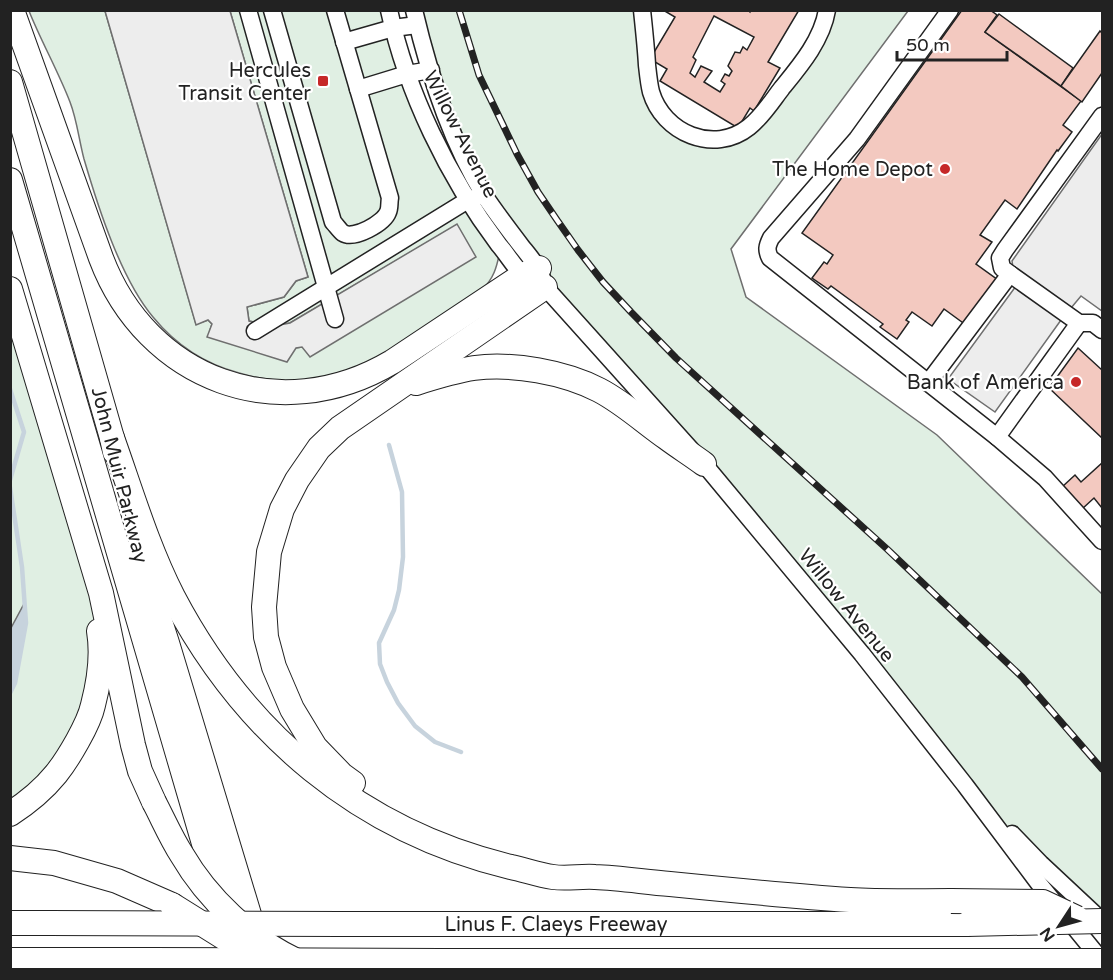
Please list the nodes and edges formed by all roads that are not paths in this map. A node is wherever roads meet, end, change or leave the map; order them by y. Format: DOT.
graph roads {
  1 [pos="12,10"];
  2 [pos="248,10"];
  3 [pos="272,10"];
  4 [pos="335,10"];
  5 [pos="389,10"];
  6 [pos="642,10"];
  7 [pos="827,10"];
  8 [pos="950,10"];
  9 [pos="416,18"];
  10 [pos="393,28"];
  11 [pos="345,42"];
  12 [pos="430,70"];
  13 [pos="407,74"];
  14 [pos="10,82"];
  15 [pos="358,89"];
  16 [pos="1102,116"];
  17 [pos="10,180"];
  18 [pos="476,197"];
  19 [pos="1010,274"];
  20 [pos="536,277"];
  21 [pos="326,287"];
  22 [pos="10,289"];
  23 [pos="335,319"];
  24 [pos="1079,323"];
  25 [pos="1102,330"];
  26 [pos="255,331"];
  27 [pos="928,383"];
  28 [pos="399,387"];
  29 [pos="997,437"];
  30 [pos="112,438"];
  31 [pos="704,464"];
  32 [pos="1102,541"];
  33 [pos="88,546"];
  34 [pos="965,785"];
  35 [pos="10,814"];
  36 [pos="10,858"];
  37 [pos="597,877"];
  38 [pos="1096,921"];
  39 [pos="10,922"];
  40 [pos="10,960"];
  41 [pos="1102,961"];
  42 [pos="241,969"];
  43 [pos="258,969"];
  44 [pos="265,969"];
  45 [pos="315,969"];
  1 -- 20 [label="highway"];
  2 -- 21 [label="street"];
  3 -- 15 [label="street"];
  4 -- 11 [label="street"];
  5 -- 10 [label="street, Willow Avenue"];
  6 -- 7 [label="street"];
  8 -- 27 [label="street"];
  9 -- 10 [label="street"];
  9 -- 12 [label="street, Willow Avenue"];
  10 -- 11 [label="street"];
  10 -- 13 [label="street, Willow Avenue"];
  11 -- 15 [label="street"];
  12 -- 13 [label="street"];
  12 -- 18 [label="street, Willow Avenue"];
  13 -- 15 [label="street"];
  13 -- 18 [label="street, Willow Avenue"];
  14 -- 30 [label="highway, John Muir Parkway"];
  16 -- 19 [label="street"];
  17 -- 42 [label="highway, John Muir Parkway"];
  18 -- 20 [label="street, Willow Avenue"];
  18 -- 21 [label="street"];
  19 -- 24 [label="street"];
  19 -- 27 [label="street"];
  20 -- 28 [label="highway"];
  20 -- 31 [label="street, Willow Avenue"];
  21 -- 23 [label="street"];
  21 -- 26 [label="street"];
  22 -- 33 [label="highway"];
  24 -- 25 [label="street"];
  24 -- 29 [label="street"];
  27 -- 29 [label="street"];
  28 -- 31 [label="highway"];
  28 -- 37 [label="highway"];
  29 -- 32 [label="street"];
  30 -- 37 [label="highway"];
  30 -- 44 [label="highway, John Muir Parkway"];
  31 -- 34 [label="street, Willow Avenue"];
  33 -- 35 [label="highway"];
  33 -- 45 [label="highway, bridge"];
  34 -- 38 [label="street"];
  34 -- 41 [label="street, Willow Avenue"];
  36 -- 43 [label="highway, bridge"];
  37 -- 38 [label="highway, bridge"];
  38 -- 39 [label="highway, Linus F. Claeys Freeway, bridge"];
  40 -- 41 [label="highway, Linus F. Claeys Freeway, bridge"];
}
